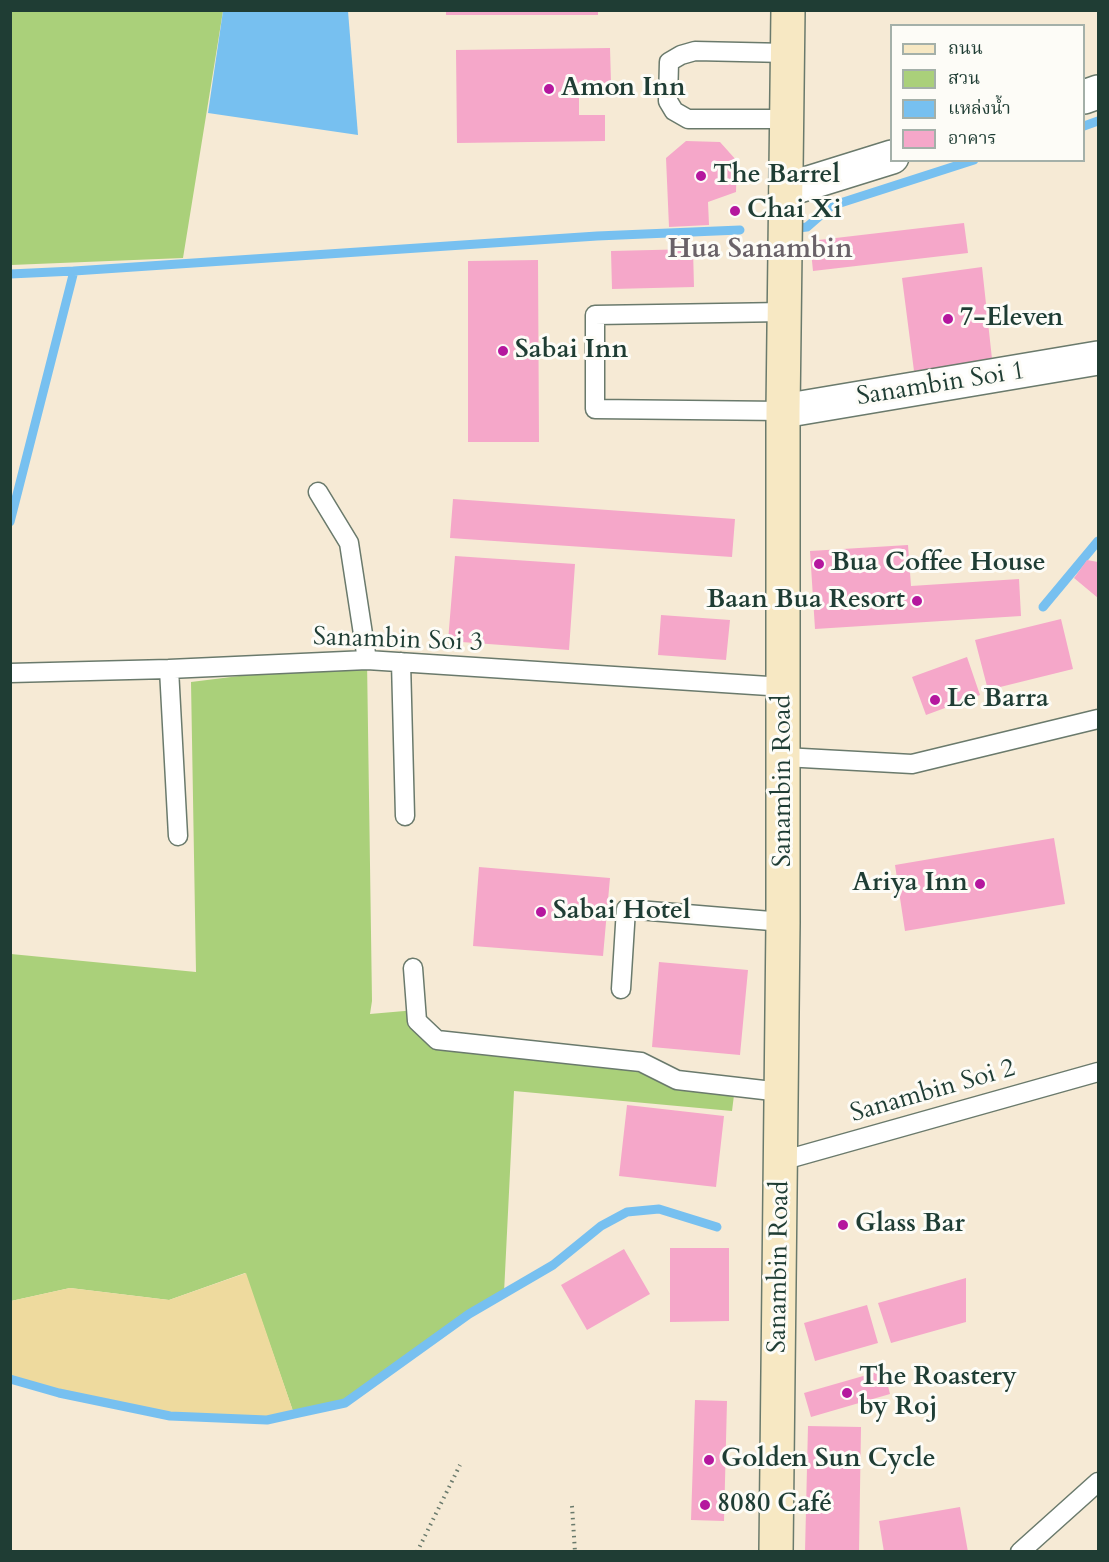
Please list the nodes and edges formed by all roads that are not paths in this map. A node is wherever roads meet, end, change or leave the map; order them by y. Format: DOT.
graph roads {
  1 [pos="788,10"];
  2 [pos="787,53"];
  3 [pos="787,119"];
  4 [pos="890,157"];
  5 [pos="786,190"];
  6 [pos="784,312"];
  7 [pos="1098,358"];
  8 [pos="783,411"];
  9 [pos="318,492"];
  10 [pos="367,660"];
  11 [pos="401,662"];
  12 [pos="169,669"];
  13 [pos="10,672"];
  14 [pos="784,687"];
  15 [pos="1098,719"];
  16 [pos="784,757"];
  17 [pos="405,816"];
  18 [pos="178,836"];
  19 [pos="783,922"];
  20 [pos="413,968"];
  21 [pos="621,989"];
  22 [pos="1098,1072"];
  23 [pos="781,1092"];
  24 [pos="781,1161"];
  25 [pos="1098,1481"];
  26 [pos="776,1551"];
  27 [pos="1020,1551"];
  1 -- 2 [label="street, Sanambin Road"];
  2 -- 3 [label="street, Sanambin Road"];
  2 -- 3 [label="lane"];
  3 -- 5 [label="street, Sanambin Road"];
  4 -- 5 [label="street"];
  5 -- 6 [label="street, Sanambin Road"];
  6 -- 8 [label="street, Sanambin Road"];
  6 -- 8 [label="lane"];
  7 -- 8 [label="street, Sanambin Soi 1"];
  8 -- 14 [label="street, Sanambin Road"];
  9 -- 10 [label="lane"];
  10 -- 11 [label="lane, Sanambin Soi 3"];
  10 -- 12 [label="lane, Sanambin Soi 3"];
  11 -- 14 [label="lane, Sanambin Soi 3"];
  11 -- 17 [label="lane"];
  12 -- 13 [label="lane, Sanambin Soi 3"];
  12 -- 18 [label="lane"];
  14 -- 16 [label="street, Sanambin Road"];
  15 -- 16 [label="lane"];
  16 -- 19 [label="street, Sanambin Road"];
  19 -- 21 [label="lane"];
  19 -- 23 [label="street, Sanambin Road"];
  20 -- 23 [label="lane"];
  22 -- 24 [label="lane, Sanambin Soi 2"];
  23 -- 24 [label="street, Sanambin Road"];
  24 -- 26 [label="street, Sanambin Road"];
  25 -- 27 [label="lane"];
}
